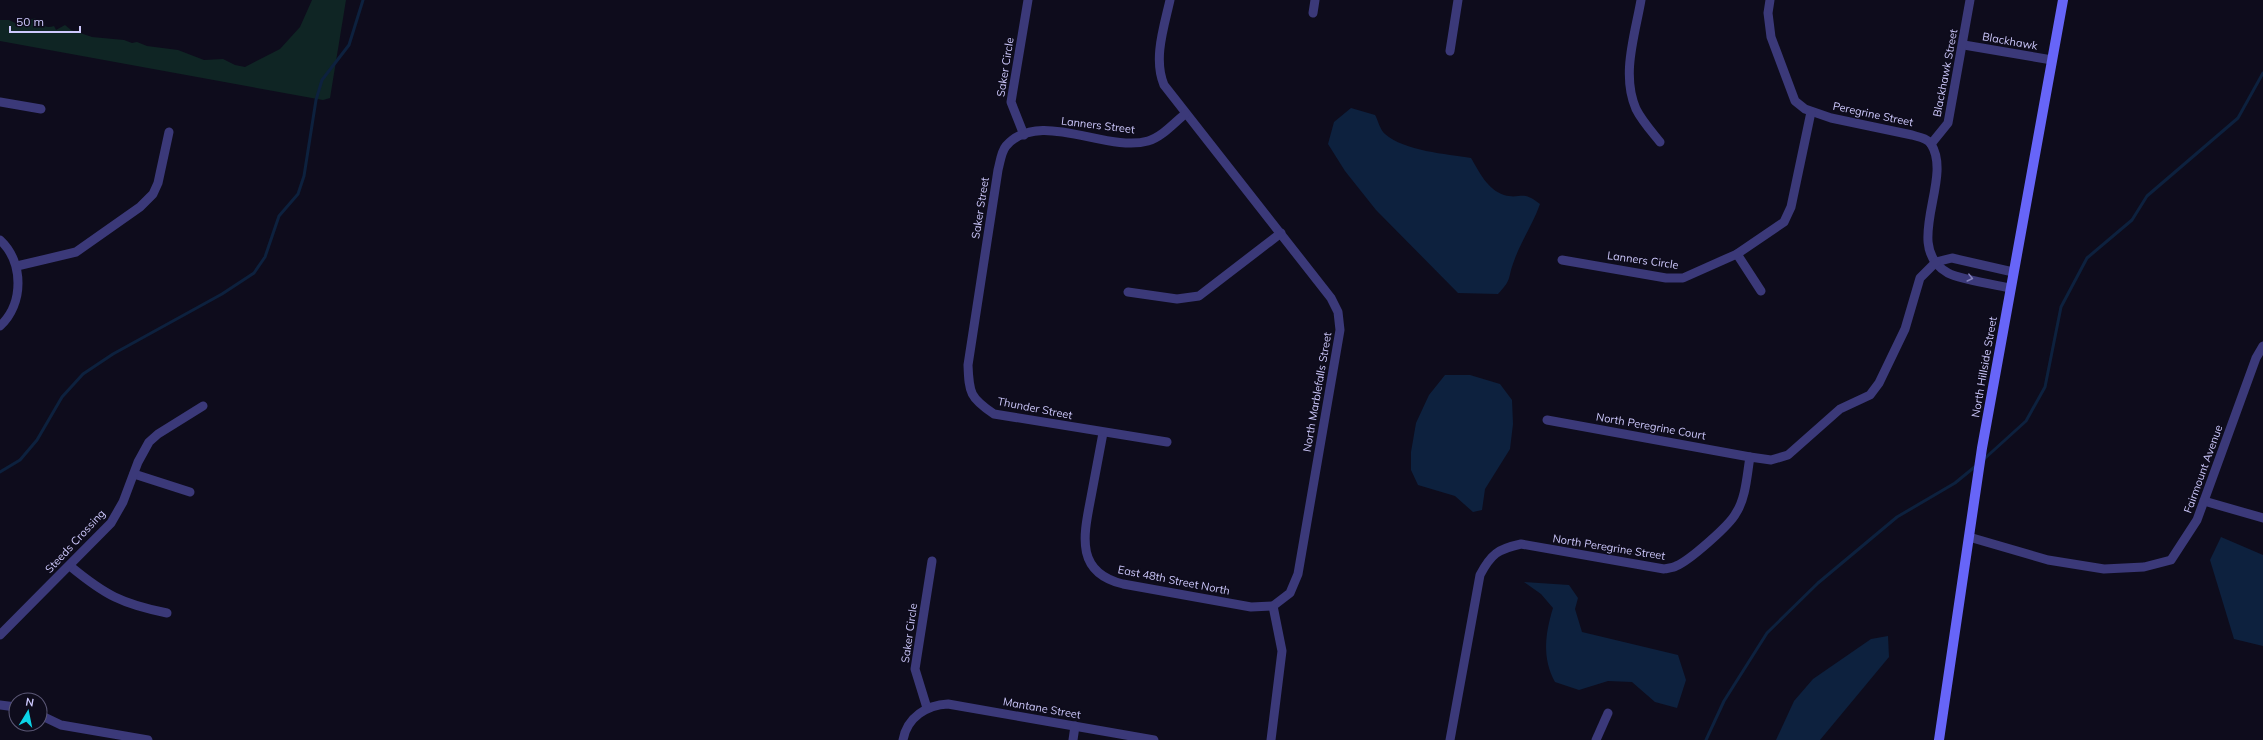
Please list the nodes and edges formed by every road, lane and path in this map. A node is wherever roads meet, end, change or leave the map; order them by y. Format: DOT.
graph roads {
  1 [pos="1028,0"];
  2 [pos="1170,0"];
  3 [pos="1315,0"];
  4 [pos="1458,0"];
  5 [pos="1641,0"];
  6 [pos="1770,0"];
  7 [pos="1970,0"];
  8 [pos="2063,0"];
  9 [pos="1313,13"];
  10 [pos="1964,45"];
  11 [pos="1450,51"];
  12 [pos="2052,60"];
  13 [pos="0,102"];
  14 [pos="41,109"];
  15 [pos="1811,112"];
  16 [pos="1185,114"];
  17 [pos="169,132"];
  18 [pos="1024,135"];
  19 [pos="1660,142"];
  20 [pos="1930,144"];
  21 [pos="1281,233"];
  22 [pos="0,240"];
  23 [pos="1736,254"];
  24 [pos="1562,260"];
  25 [pos="1936,262"];
  26 [pos="17,266"];
  27 [pos="2013,272"];
  28 [pos="2010,288"];
  29 [pos="1761,291"];
  30 [pos="1128,292"];
  31 [pos="978,297"];
  32 [pos="0,326"];
  33 [pos="2263,346"];
  34 [pos="203,406"];
  35 [pos="1547,420"];
  36 [pos="1103,433"];
  37 [pos="1166,442"];
  38 [pos="1750,456"];
  39 [pos="134,474"];
  40 [pos="190,492"];
  41 [pos="2204,501"];
  42 [pos="2263,518"];
  43 [pos="1969,537"];
  44 [pos="932,561"];
  45 [pos="70,566"];
  46 [pos="1272,606"];
  47 [pos="167,613"];
  48 [pos="0,635"];
  49 [pos="927,708"];
  50 [pos="1608,713"];
  51 [pos="48,719"];
  52 [pos="1075,726"];
  53 [pos="148,740"];
  54 [pos="903,740"];
  55 [pos="1073,740"];
  56 [pos="1154,740"];
  57 [pos="1271,740"];
  58 [pos="1450,740"];
  59 [pos="1596,740"];
  60 [pos="1939,740"];
  1 -- 18 [label="street, Saker Circle"];
  2 -- 16 [label="street, North Marblefalls Street"];
  3 -- 9 [label="street"];
  4 -- 11 [label="street"];
  5 -- 19 [label="street"];
  6 -- 15 [label="street, Peregrine Street"];
  7 -- 10 [label="street, Blackhawk Street"];
  8 -- 12 [label="main road, North Hillside Street"];
  10 -- 12 [label="street, Blackhawk"];
  10 -- 20 [label="street, Blackhawk Street"];
  12 -- 27 [label="main road, North Hillside Street"];
  13 -- 14 [label="street"];
  15 -- 20 [label="street, Peregrine Street"];
  15 -- 23 [label="street, Lanners Circle"];
  16 -- 18 [label="street, Lanners Street"];
  16 -- 21 [label="street, North Marblefalls Street"];
  17 -- 26 [label="street"];
  18 -- 31 [label="street, Saker Street"];
  20 -- 25 [label="street"];
  21 -- 30 [label="street"];
  21 -- 46 [label="street, North Marblefalls Street"];
  22 -- 26 [label="street"];
  23 -- 24 [label="street, Lanners Circle"];
  23 -- 29 [label="street"];
  25 -- 27 [label="street"];
  25 -- 28 [label="street, one-way"];
  25 -- 38 [label="street"];
  26 -- 32 [label="street"];
  27 -- 28 [label="main road, North Hillside Street"];
  28 -- 43 [label="main road, North Hillside Street"];
  31 -- 36 [label="street, Thunder Street"];
  33 -- 41 [label="street, Fairmount Avenue"];
  34 -- 39 [label="street, Steeds Crossing"];
  35 -- 38 [label="street, North Peregrine Court"];
  36 -- 37 [label="street, Thunder Street"];
  36 -- 46 [label="street, East 48th Street North"];
  38 -- 58 [label="street, North Peregrine Street"];
  39 -- 40 [label="street"];
  39 -- 45 [label="street, Steeds Crossing"];
  41 -- 42 [label="street"];
  41 -- 43 [label="street, Fairmount Avenue"];
  43 -- 60 [label="main road, North Hillside Street"];
  44 -- 49 [label="street, Saker Circle"];
  45 -- 47 [label="street"];
  45 -- 48 [label="street, Steeds Crossing"];
  46 -- 57 [label="street"];
  49 -- 52 [label="street, Mantane Street"];
  49 -- 54 [label="street"];
  50 -- 59 [label="street"];
  51 -- 53 [label="street"];
  52 -- 55 [label="street"];
  52 -- 56 [label="street, Mantane Street"];
}
